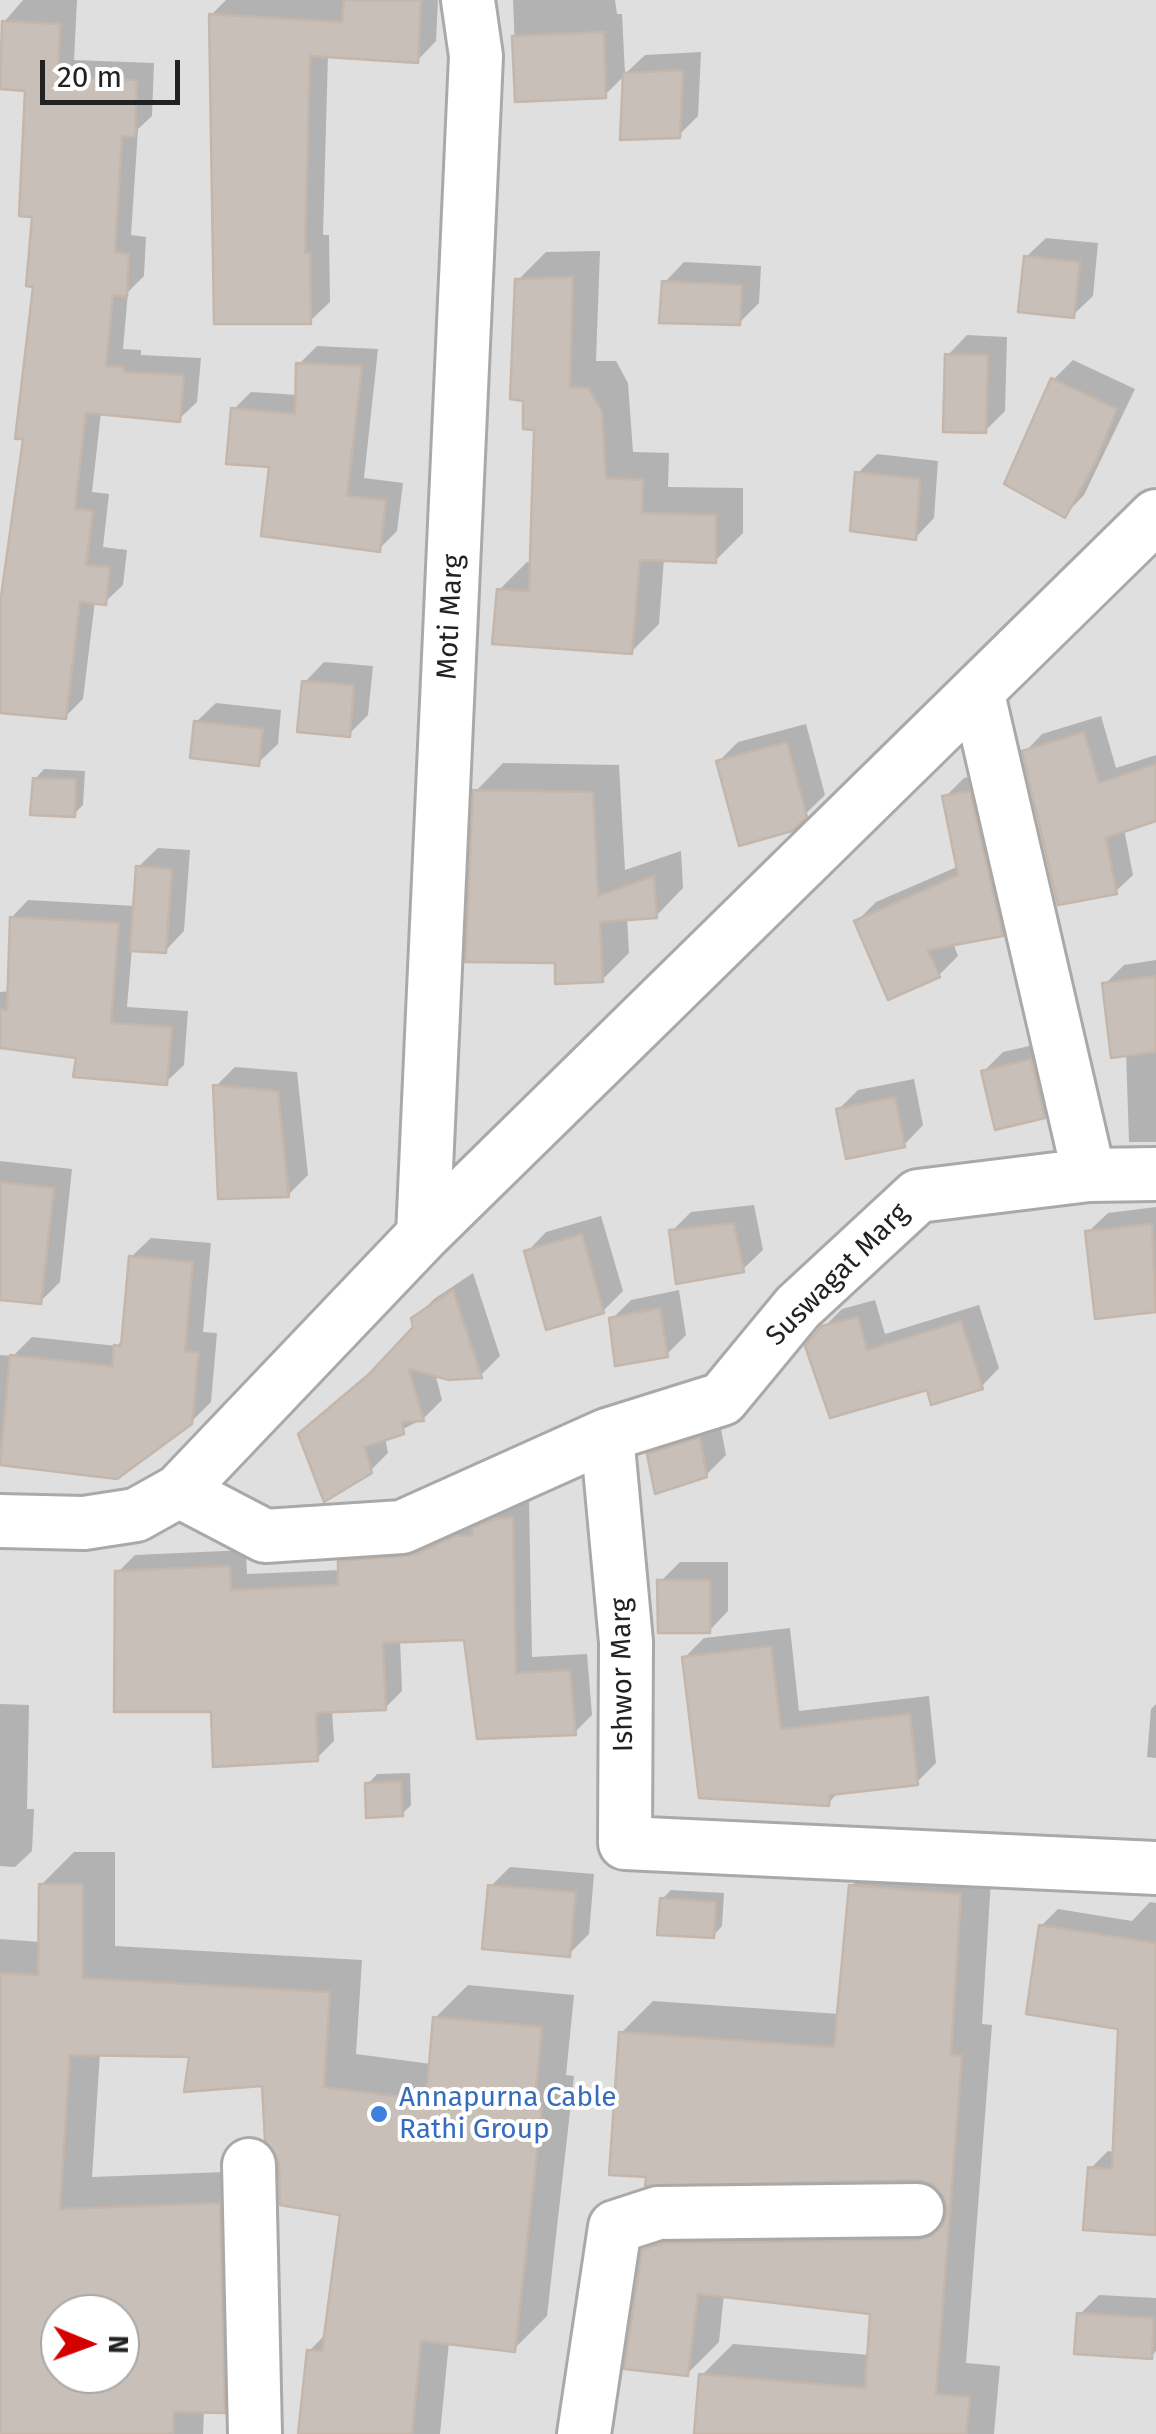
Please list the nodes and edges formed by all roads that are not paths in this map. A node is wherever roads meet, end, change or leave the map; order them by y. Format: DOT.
graph roads {
  1 [pos="468,0"];
  2 [pos="1156,516"];
  3 [pos="978,694"];
  4 [pos="1156,1174"];
  5 [pos="1090,1175"];
  6 [pos="423,1235"];
  7 [pos="607,1435"];
  8 [pos="179,1491"];
  9 [pos="0,1521"];
  10 [pos="1156,1868"];
  11 [pos="248,2165"];
  12 [pos="917,2210"];
  13 [pos="255,2434"];
  14 [pos="584,2434"];
  1 -- 6 [label="street, Moti Marg"];
  2 -- 3 [label="street"];
  3 -- 5 [label="street"];
  3 -- 6 [label="street"];
  4 -- 5 [label="street, Suswagat Marg"];
  5 -- 7 [label="street, Suswagat Marg"];
  6 -- 8 [label="street"];
  7 -- 8 [label="street"];
  7 -- 10 [label="street, Ishwor Marg"];
  8 -- 9 [label="street"];
  11 -- 13 [label="street"];
  12 -- 14 [label="street"];
}
